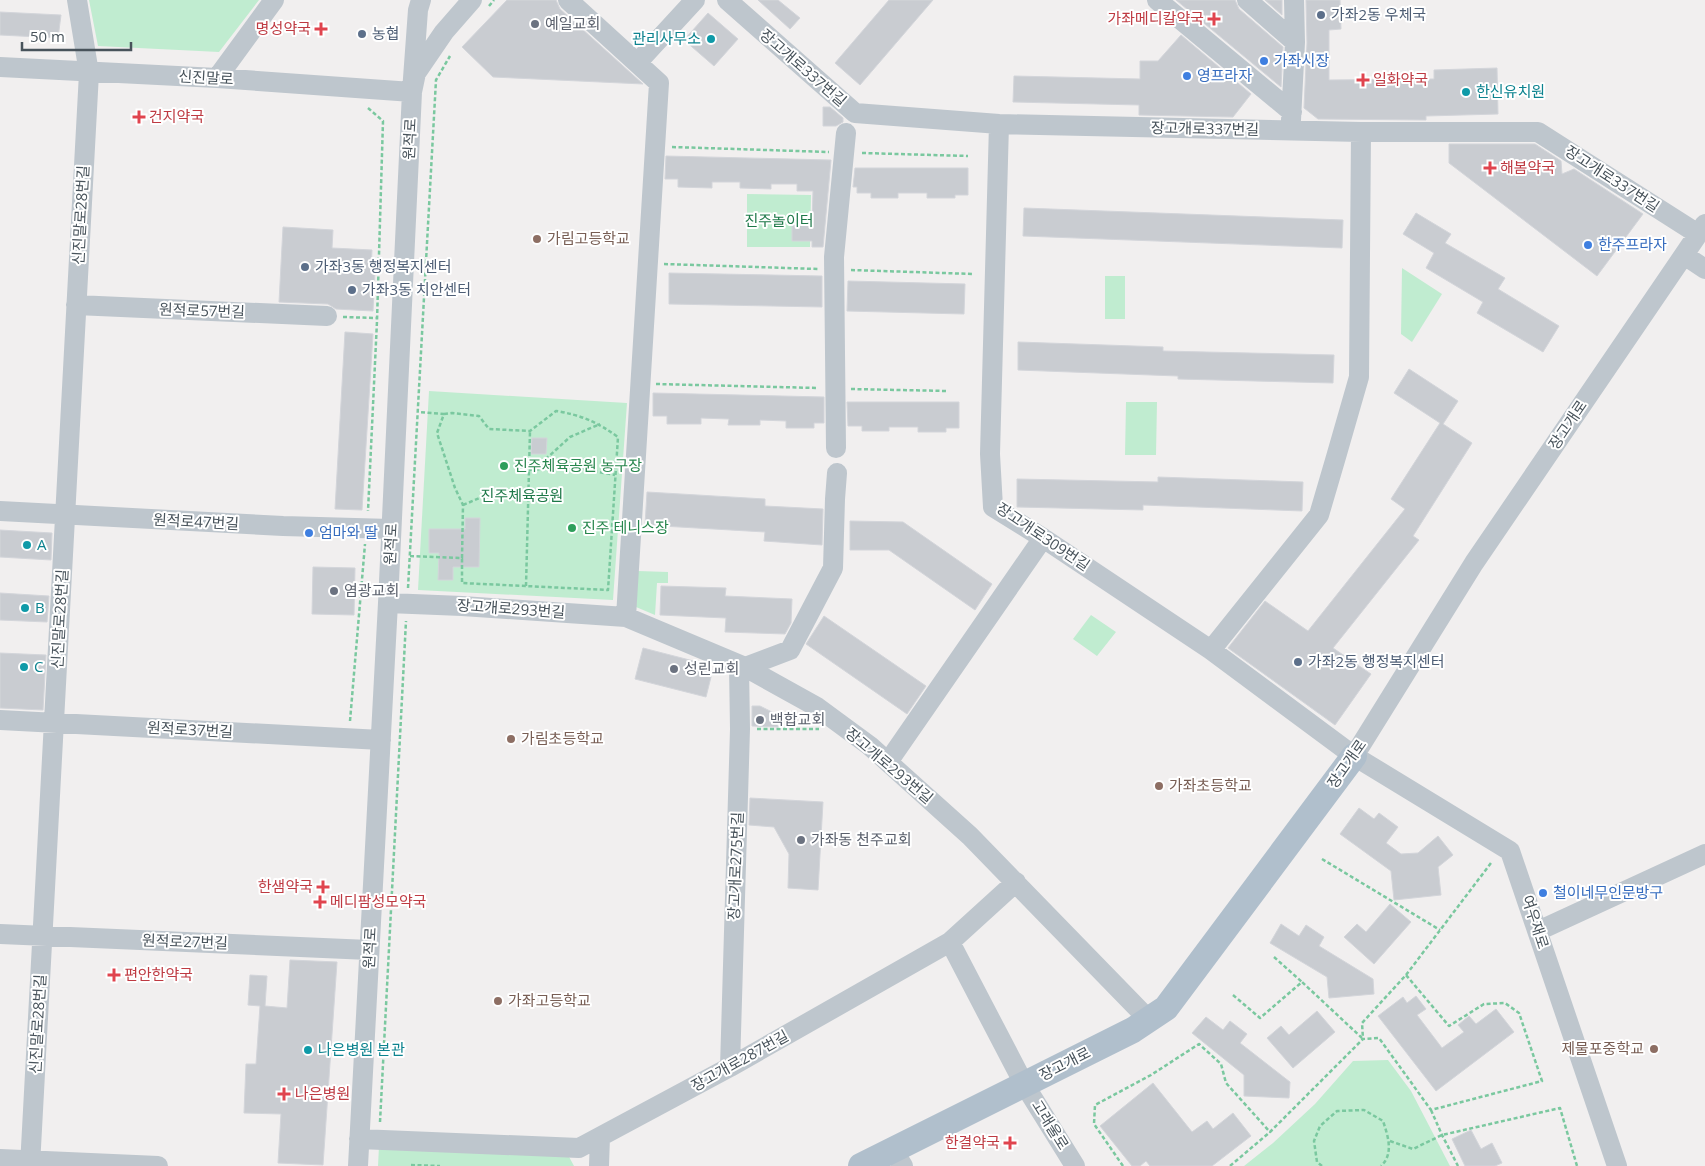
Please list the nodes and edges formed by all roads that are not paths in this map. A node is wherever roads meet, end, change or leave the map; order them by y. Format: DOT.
graph roads {
  1 [pos="77,0"];
  2 [pos="274,0"];
  3 [pos="421,0"];
  4 [pos="568,0"];
  5 [pos="695,0"];
  6 [pos="726,0"];
  7 [pos="1157,0"];
  8 [pos="1247,0"];
  9 [pos="1294,0"];
  10 [pos="480,4"];
  11 [pos="1295,42"];
  12 [pos="637,63"];
  13 [pos="0,67"];
  14 [pos="89,73"];
  15 [pos="217,78"];
  16 [pos="412,92"];
  17 [pos="1291,122"];
  18 [pos="999,124"];
  19 [pos="1361,132"];
  20 [pos="845,143"];
  21 [pos="1701,229"];
  22 [pos="1684,255"];
  23 [pos="1705,269"];
  24 [pos="76,305"];
  25 [pos="327,316"];
  26 [pos="836,448"];
  27 [pos="837,473"];
  28 [pos="0,510"];
  29 [pos="65,515"];
  30 [pos="392,529"];
  31 [pos="1043,538"];
  32 [pos="398,603"];
  33 [pos="626,617"];
  34 [pos="1211,650"];
  35 [pos="742,666"];
  36 [pos="0,720"];
  37 [pos="54,723"];
  38 [pos="381,740"];
  39 [pos="1354,756"];
  40 [pos="888,762"];
  41 [pos="1705,854"];
  42 [pos="1016,882"];
  43 [pos="1538,932"];
  44 [pos="0,934"];
  45 [pos="43,936"];
  46 [pos="950,942"];
  47 [pos="370,950"];
  48 [pos="1149,1020"];
  49 [pos="730,1067"];
  50 [pos="1024,1084"];
  51 [pos="600,1137"];
  52 [pos="359,1139"];
  53 [pos="898,1158"];
  54 [pos="0,1159"];
  55 [pos="30,1163"];
  56 [pos="158,1166"];
  57 [pos="358,1166"];
  58 [pos="599,1166"];
  59 [pos="861,1166"];
  60 [pos="1075,1166"];
  61 [pos="1616,1166"];
  1 -- 14 [label="street, 신진말로28번길"];
  2 -- 15 [label="street"];
  3 -- 16 [label="street"];
  4 -- 12 [label="street"];
  5 -- 12 [label="street"];
  6 -- 18 [label="street, 장고개로337번길"];
  7 -- 17 [label="street"];
  8 -- 11 [label="street"];
  9 -- 11 [label="street"];
  10 -- 16 [label="street, 원적로"];
  11 -- 17 [label="street"];
  12 -- 33 [label="street"];
  13 -- 14 [label="street, 신진말로"];
  14 -- 15 [label="street, 신진말로"];
  14 -- 24 [label="street, 신진말로28번길"];
  15 -- 16 [label="street, 신진말로"];
  16 -- 30 [label="street, 원적로"];
  17 -- 18 [label="street, 장고개로337번길"];
  17 -- 19 [label="street, 장고개로337번길"];
  18 -- 31 [label="street, 장고개로309번길"];
  19 -- 21 [label="street, 장고개로337번길"];
  19 -- 34 [label="street"];
  20 -- 26 [label="street"];
  21 -- 22 [label="street, 장고개로"];
  22 -- 23 [label="street"];
  22 -- 39 [label="street, 장고개로"];
  24 -- 25 [label="street, 원적로57번길"];
  24 -- 29 [label="street, 신진말로28번길"];
  27 -- 35 [label="street"];
  28 -- 29 [label="street, 원적로47번길"];
  29 -- 30 [label="street, 원적로47번길"];
  29 -- 37 [label="street, 신진말로28번길"];
  30 -- 32 [label="street, 원적로"];
  31 -- 34 [label="street, 장고개로309번길"];
  31 -- 40 [label="street"];
  32 -- 33 [label="street, 장고개로293번길"];
  32 -- 38 [label="street, 원적로"];
  33 -- 35 [label="street, 장고개로293번길"];
  34 -- 39 [label="street, 장고개로309번길"];
  35 -- 40 [label="street, 장고개로293번길"];
  35 -- 49 [label="street, 장고개로275번길"];
  36 -- 37 [label="street, 원적로37번길"];
  37 -- 38 [label="street, 원적로37번길"];
  37 -- 45 [label="street, 신진말로28번길"];
  38 -- 47 [label="street, 원적로"];
  39 -- 43 [label="street, 여우재로"];
  39 -- 48 [label="main road, 장고개로"];
  40 -- 42 [label="street, 장고개로293번길"];
  41 -- 43 [label="street"];
  42 -- 46 [label="street, 장고개로287번길"];
  42 -- 48 [label="street, 장고개로293번길"];
  43 -- 61 [label="street, 여우재로"];
  44 -- 45 [label="street, 원적로27번길"];
  45 -- 47 [label="street, 원적로27번길"];
  45 -- 55 [label="street, 신진말로28번길"];
  46 -- 49 [label="street, 장고개로287번길"];
  46 -- 50 [label="street"];
  47 -- 52 [label="street, 원적로"];
  48 -- 50 [label="main road, 장고개로"];
  49 -- 51 [label="street, 장고개로287번길"];
  50 -- 53 [label="main road, 장고개로"];
  50 -- 60 [label="street, 고래울로"];
  51 -- 52 [label="street, 장고개로287번길"];
  51 -- 58 [label="street"];
  52 -- 57 [label="street, 원적로"];
  53 -- 59 [label="main road, 장고개로"];
  54 -- 55 [label="street"];
  55 -- 56 [label="street"];
}
